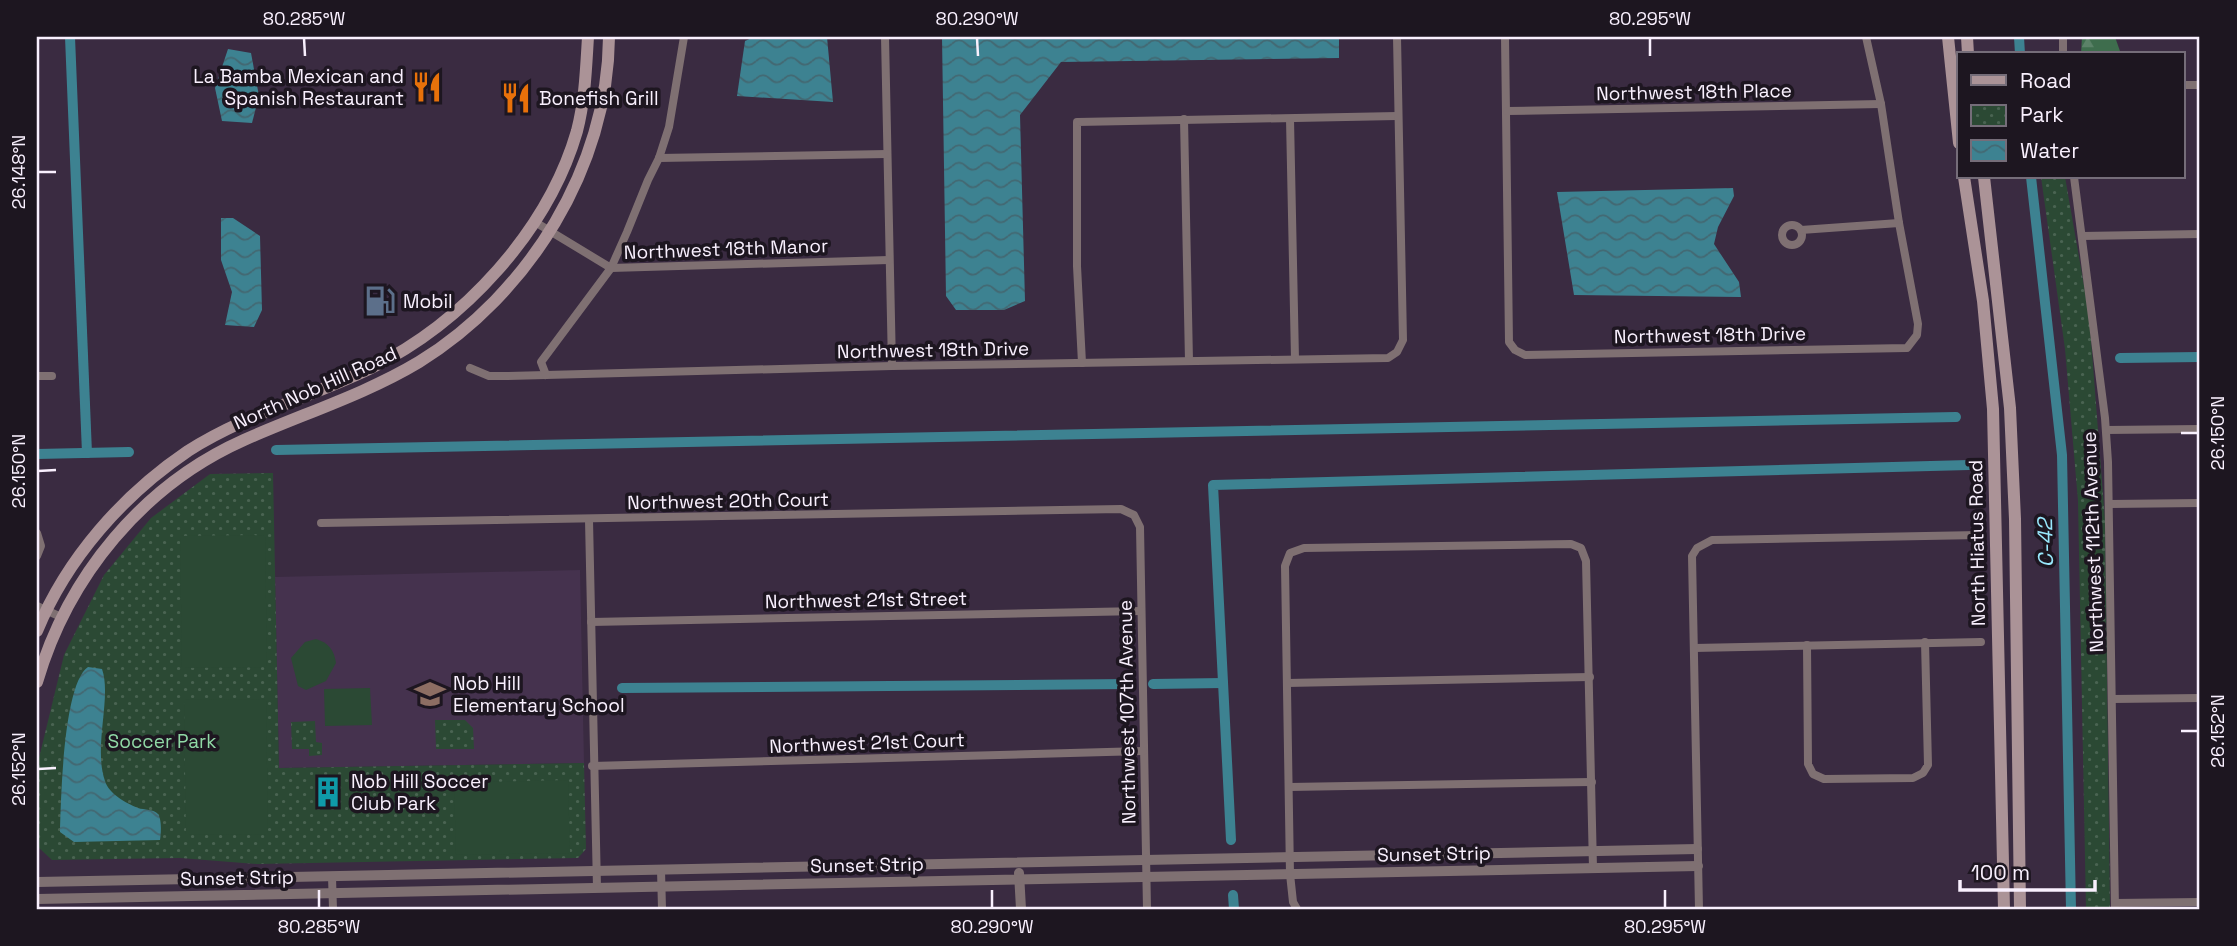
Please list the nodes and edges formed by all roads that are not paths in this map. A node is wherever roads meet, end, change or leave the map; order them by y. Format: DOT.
graph roads {
  1 [pos="587,37"];
  2 [pos="609,37"];
  3 [pos="684,37"];
  4 [pos="885,37"];
  5 [pos="1397,37"];
  6 [pos="1505,37"];
  7 [pos="1866,37"];
  8 [pos="1948,37"];
  9 [pos="1881,104"];
  10 [pos="1507,111"];
  11 [pos="1397,116"];
  12 [pos="1184,119"];
  13 [pos="1290,119"];
  14 [pos="1957,124"];
  15 [pos="887,154"];
  16 [pos="659,158"];
  17 [pos="1964,178"];
  18 [pos="1984,178"];
  19 [pos="2074,178"];
  20 [pos="535,222"];
  21 [pos="1899,223"];
  22 [pos="550,230"];
  23 [pos="1801,230"];
  24 [pos="2200,234"];
  25 [pos="2082,236"];
  26 [pos="889,260"];
  27 [pos="611,268"];
  28 [pos="1295,359"];
  29 [pos="1189,361"];
  30 [pos="1082,363"];
  31 [pos="892,366"];
  32 [pos="470,368"];
  33 [pos="546,375"];
  34 [pos="37,376"];
  35 [pos="52,376"];
  36 [pos="2200,429"];
  37 [pos="2106,430"];
  38 [pos="2200,503"];
  39 [pos="2110,504"];
  40 [pos="1134,515"];
  41 [pos="589,520"];
  42 [pos="321,523"];
  43 [pos="37,533"];
  44 [pos="1979,535"];
  45 [pos="37,556"];
  46 [pos="41,608"];
  47 [pos="1141,611"];
  48 [pos="61,617"];
  49 [pos="591,622"];
  50 [pos="37,631"];
  51 [pos="1925,642"];
  52 [pos="1981,642"];
  53 [pos="1807,645"];
  54 [pos="1694,648"];
  55 [pos="1590,677"];
  56 [pos="37,681"];
  57 [pos="1287,682"];
  58 [pos="2200,698"];
  59 [pos="2113,699"];
  60 [pos="1143,751"];
  61 [pos="592,766"];
  62 [pos="1592,782"];
  63 [pos="1289,787"];
  64 [pos="2019,829"];
  65 [pos="2003,830"];
  66 [pos="1697,849"];
  67 [pos="1592,852"];
  68 [pos="1289,858"];
  69 [pos="1146,860"];
  70 [pos="1019,863"];
  71 [pos="1698,866"];
  72 [pos="1593,868"];
  73 [pos="661,870"];
  74 [pos="596,871"];
  75 [pos="1290,874"];
  76 [pos="332,877"];
  77 [pos="1147,877"];
  78 [pos="1020,879"];
  79 [pos="37,882"];
  80 [pos="662,887"];
  81 [pos="597,888"];
  82 [pos="332,893"];
  83 [pos="37,900"];
  84 [pos="2200,902"];
  85 [pos="2115,906"];
  86 [pos="333,909"];
  87 [pos="662,909"];
  88 [pos="1021,909"];
  89 [pos="1147,909"];
  90 [pos="1297,909"];
  91 [pos="1699,909"];
  92 [pos="2004,909"];
  93 [pos="2020,909"];
  1 -- 20 [label="main road, North Nob Hill Road"];
  2 -- 22 [label="main road, North Nob Hill Road"];
  3 -- 16 [label="street"];
  4 -- 15 [label="street"];
  5 -- 11 [label="street"];
  6 -- 10 [label="street"];
  7 -- 9 [label="street"];
  8 -- 14 [label="main road"];
  9 -- 10 [label="street, Northwest 18th Place"];
  9 -- 21 [label="street"];
  10 -- 21 [label="street, Northwest 18th Drive"];
  11 -- 13 [label="street"];
  11 -- 28 [label="street, Northwest 18th Drive"];
  12 -- 13 [label="street"];
  12 -- 29 [label="street"];
  12 -- 30 [label="street"];
  13 -- 28 [label="street"];
  15 -- 16 [label="street"];
  15 -- 26 [label="street"];
  16 -- 27 [label="street"];
  17 -- 65 [label="main road, North Hiatus Road"];
  18 -- 64 [label="main road, North Hiatus Road"];
  19 -- 25 [label="street, Northwest 112th Avenue"];
  20 -- 22 [label="street, Northwest 18th Manor"];
  20 -- 46 [label="main road, North Nob Hill Road"];
  21 -- 23 [label="street"];
  22 -- 27 [label="street, Northwest 18th Manor"];
  22 -- 48 [label="main road, North Nob Hill Road"];
  24 -- 25 [label="street"];
  25 -- 37 [label="street, Northwest 112th Avenue"];
  26 -- 27 [label="street, Northwest 18th Manor"];
  26 -- 31 [label="street"];
  27 -- 33 [label="street"];
  28 -- 29 [label="street, Northwest 18th Drive"];
  29 -- 30 [label="street, Northwest 18th Drive"];
  30 -- 31 [label="street, Northwest 18th Drive"];
  31 -- 33 [label="street, Northwest 18th Drive"];
  32 -- 33 [label="street, Northwest 18th Drive"];
  34 -- 35 [label="street"];
  36 -- 37 [label="street"];
  37 -- 39 [label="street, Northwest 112th Avenue"];
  38 -- 39 [label="street"];
  39 -- 59 [label="street, Northwest 112th Avenue"];
  40 -- 41 [label="street, Northwest 20th Court"];
  40 -- 47 [label="street, Northwest 107th Avenue"];
  41 -- 42 [label="street, Northwest 20th Court"];
  41 -- 49 [label="street"];
  43 -- 45 [label="street"];
  44 -- 54 [label="street"];
  46 -- 48 [label="street"];
  46 -- 50 [label="main road, North Nob Hill Road"];
  47 -- 49 [label="street, Northwest 21st Street"];
  47 -- 60 [label="street, Northwest 107th Avenue"];
  48 -- 56 [label="main road, North Nob Hill Road"];
  49 -- 61 [label="street"];
  51 -- 52 [label="street"];
  51 -- 53 [label="street"];
  51 -- 53 [label="street"];
  53 -- 54 [label="street"];
  54 -- 66 [label="street"];
  55 -- 57 [label="street"];
  55 -- 57 [label="street"];
  55 -- 62 [label="street"];
  57 -- 63 [label="street"];
  58 -- 59 [label="street"];
  59 -- 85 [label="street, Northwest 112th Avenue"];
  60 -- 61 [label="street, Northwest 21st Court"];
  60 -- 69 [label="street, Northwest 107th Avenue"];
  61 -- 74 [label="street"];
  62 -- 63 [label="street"];
  62 -- 67 [label="street"];
  63 -- 68 [label="street"];
  64 -- 65 [label="main road"];
  64 -- 93 [label="main road, North Hiatus Road"];
  65 -- 92 [label="main road, North Hiatus Road"];
  66 -- 67 [label="street, Sunset Strip"];
  66 -- 71 [label="street"];
  67 -- 68 [label="street, Sunset Strip"];
  67 -- 72 [label="street"];
  68 -- 69 [label="street, Sunset Strip"];
  68 -- 75 [label="street"];
  69 -- 70 [label="street, Sunset Strip"];
  69 -- 77 [label="street, Northwest 107th Avenue"];
  70 -- 73 [label="street, Sunset Strip"];
  70 -- 78 [label="street"];
  71 -- 72 [label="street, Sunset Strip"];
  71 -- 91 [label="street"];
  72 -- 75 [label="street, Sunset Strip"];
  73 -- 74 [label="street, Sunset Strip"];
  73 -- 80 [label="street"];
  74 -- 76 [label="street, Sunset Strip"];
  74 -- 81 [label="street"];
  75 -- 77 [label="street, Sunset Strip"];
  75 -- 90 [label="street"];
  76 -- 79 [label="street, Sunset Strip"];
  76 -- 82 [label="street"];
  77 -- 78 [label="street, Sunset Strip"];
  77 -- 89 [label="street, Northwest 107th Avenue"];
  78 -- 80 [label="street, Sunset Strip"];
  78 -- 88 [label="street"];
  80 -- 81 [label="street, Sunset Strip"];
  80 -- 87 [label="street"];
  81 -- 82 [label="street, Sunset Strip"];
  82 -- 83 [label="street, Sunset Strip"];
  82 -- 86 [label="street"];
  84 -- 85 [label="street"];
}
